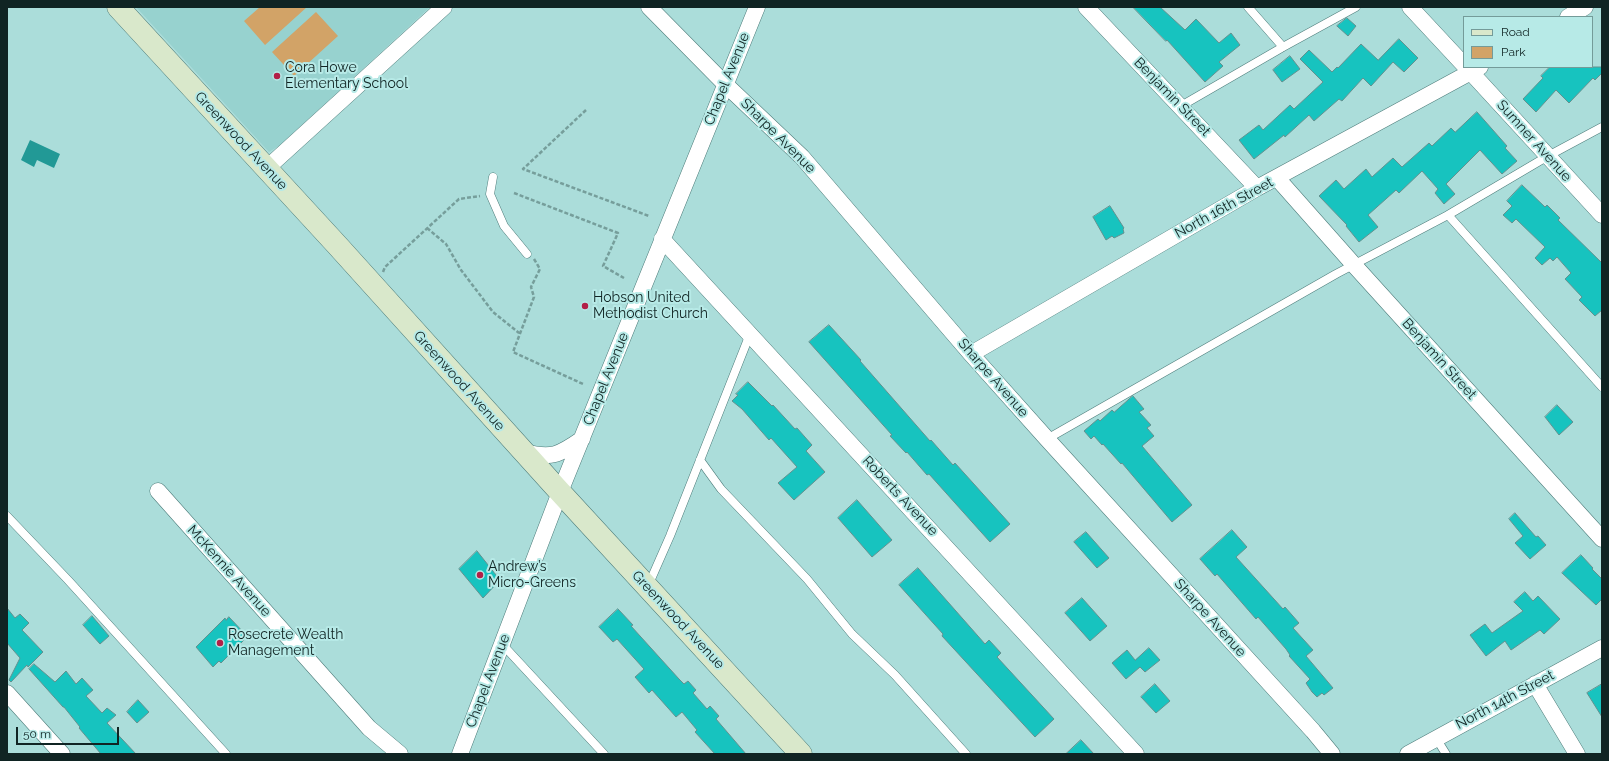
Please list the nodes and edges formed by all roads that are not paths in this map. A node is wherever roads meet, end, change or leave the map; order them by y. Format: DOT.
graph roads {
  1 [pos="444,7"];
  2 [pos="649,7"];
  3 [pos="757,7"];
  4 [pos="1086,7"];
  5 [pos="1248,7"];
  6 [pos="1356,7"];
  7 [pos="1410,7"];
  8 [pos="1585,7"];
  9 [pos="122,9"];
  10 [pos="1570,16"];
  11 [pos="1283,47"];
  12 [pos="1463,61"];
  13 [pos="1470,68"];
  14 [pos="725,84"];
  15 [pos="1181,106"];
  16 [pos="1602,127"];
  17 [pos="1548,156"];
  18 [pos="266,169"];
  19 [pos="494,177"];
  20 [pos="1277,178"];
  21 [pos="1257,188"];
  22 [pos="1448,215"];
  23 [pos="1602,215"];
  24 [pos="662,239"];
  25 [pos="527,254"];
  26 [pos="1354,265"];
  27 [pos="750,334"];
  28 [pos="971,354"];
  29 [pos="1602,387"];
  30 [pos="582,439"];
  31 [pos="1047,439"];
  32 [pos="524,452"];
  33 [pos="700,460"];
  34 [pos="158,491"];
  35 [pos="560,492"];
  36 [pos="7,516"];
  37 [pos="1599,531"];
  38 [pos="647,587"];
  39 [pos="502,644"];
  40 [pos="1602,648"];
  41 [pos="1535,684"];
  42 [pos="7,693"];
  43 [pos="1436,738"];
  44 [pos="62,754"];
  45 [pos="226,754"];
  46 [pos="400,754"];
  47 [pos="460,754"];
  48 [pos="604,754"];
  49 [pos="801,754"];
  50 [pos="966,754"];
  51 [pos="1136,754"];
  52 [pos="1332,754"];
  53 [pos="1408,754"];
  54 [pos="1446,754"];
  55 [pos="1577,754"];
  1 -- 18 [label="street"];
  2 -- 14 [label="street, Sharpe Avenue"];
  3 -- 14 [label="street, Chapel Avenue"];
  4 -- 15 [label="street, Benjamin Street"];
  5 -- 11 [label="lane"];
  6 -- 11 [label="lane"];
  7 -- 12 [label="street, Sumner Avenue"];
  8 -- 10 [label="street"];
  9 -- 18 [label="street, Greenwood Avenue"];
  11 -- 15 [label="lane"];
  13 -- 17 [label="street, Sumner Avenue"];
  13 -- 20 [label="street, North 16th Street"];
  14 -- 24 [label="street, Chapel Avenue"];
  14 -- 28 [label="street, Sharpe Avenue"];
  15 -- 21 [label="street, Benjamin Street"];
  16 -- 17 [label="lane"];
  17 -- 22 [label="lane"];
  17 -- 23 [label="street, Sumner Avenue"];
  18 -- 32 [label="street, Greenwood Avenue"];
  19 -- 25 [label="lane"];
  20 -- 21 [label="street, North 16th Street"];
  20 -- 26 [label="street, Benjamin Street"];
  21 -- 28 [label="street, North 16th Street"];
  22 -- 26 [label="lane"];
  22 -- 29 [label="lane"];
  24 -- 27 [label="street, Roberts Avenue"];
  24 -- 30 [label="street, Chapel Avenue"];
  26 -- 31 [label="lane"];
  26 -- 37 [label="street, Benjamin Street"];
  27 -- 33 [label="lane"];
  27 -- 51 [label="street, Roberts Avenue"];
  28 -- 31 [label="street, Sharpe Avenue"];
  30 -- 32 [label="street"];
  30 -- 35 [label="street, Chapel Avenue"];
  31 -- 52 [label="street, Sharpe Avenue"];
  32 -- 35 [label="street, Greenwood Avenue"];
  33 -- 38 [label="lane"];
  33 -- 50 [label="lane"];
  34 -- 46 [label="street, McKennie Avenue"];
  35 -- 38 [label="street, Greenwood Avenue"];
  35 -- 39 [label="street, Chapel Avenue"];
  36 -- 45 [label="lane"];
  38 -- 49 [label="street, Greenwood Avenue"];
  39 -- 47 [label="street, Chapel Avenue"];
  39 -- 48 [label="lane"];
  40 -- 41 [label="street, North 14th Street"];
  41 -- 43 [label="street, North 14th Street"];
  41 -- 55 [label="street"];
  42 -- 44 [label="street"];
  43 -- 53 [label="street, North 14th Street"];
  43 -- 54 [label="lane"];
}
